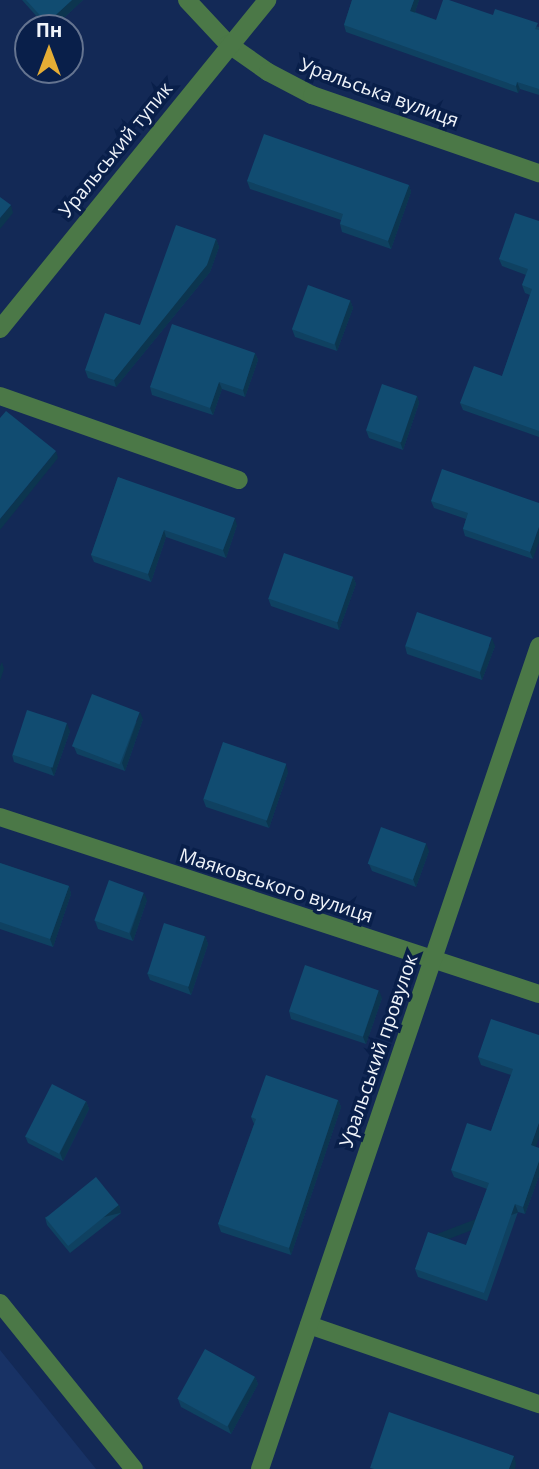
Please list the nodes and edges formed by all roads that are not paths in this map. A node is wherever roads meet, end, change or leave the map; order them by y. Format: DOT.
graph roads {
  1 [pos="187,0"];
  2 [pos="267,0"];
  3 [pos="228,44"];
  4 [pos="539,173"];
  5 [pos="0,329"];
  6 [pos="0,396"];
  7 [pos="239,480"];
  8 [pos="539,646"];
  9 [pos="0,817"];
  10 [pos="433,959"];
  11 [pos="539,994"];
  12 [pos="0,1303"];
  13 [pos="309,1325"];
  14 [pos="539,1404"];
  15 [pos="134,1469"];
  16 [pos="260,1469"];
  1 -- 3 [label="street, Уральська вулиця"];
  2 -- 3 [label="street, Уральський тупик"];
  3 -- 4 [label="street, Уральська вулиця"];
  3 -- 5 [label="street, Уральський тупик"];
  6 -- 7 [label="street"];
  8 -- 10 [label="street, Уральський провулок"];
  9 -- 10 [label="street, Маяковського вулиця"];
  10 -- 11 [label="street, Маяковського вулиця"];
  10 -- 13 [label="street, Уральський провулок"];
  12 -- 15 [label="street"];
  13 -- 14 [label="street"];
  13 -- 16 [label="street, Уральський провулок"];
}
